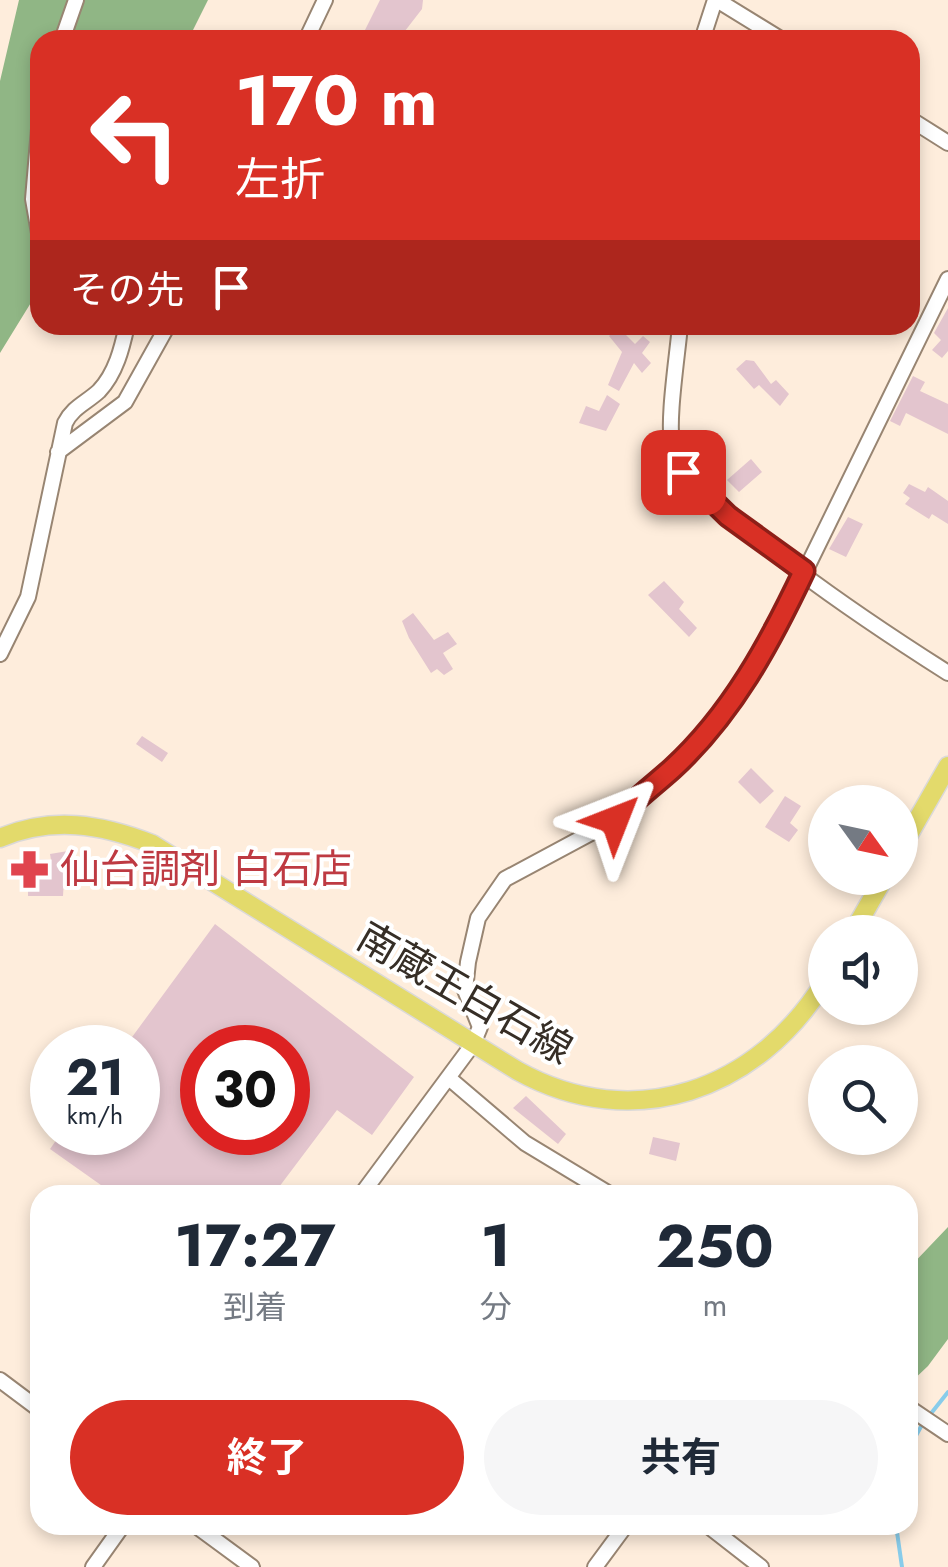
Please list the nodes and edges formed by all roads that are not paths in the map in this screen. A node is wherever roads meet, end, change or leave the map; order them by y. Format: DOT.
graph roads {
  1 [pos="76,0"];
  2 [pos="325,0"];
  3 [pos="716,0"];
  4 [pos="66,30"];
  5 [pos="311,30"];
  6 [pos="706,30"];
  7 [pos="766,30"];
  8 [pos="920,125"];
  9 [pos="948,143"];
  10 [pos="948,279"];
  11 [pos="123,335"];
  12 [pos="162,335"];
  13 [pos="679,335"];
  14 [pos="58,452"];
  15 [pos="804,571"];
  16 [pos="0,654"];
  17 [pos="948,673"];
  18 [pos="948,766"];
  19 [pos="918,818"];
  20 [pos="0,838"];
  21 [pos="808,1005"];
  22 [pos="474,1044"];
  23 [pos="450,1079"];
  24 [pos="369,1185"];
  25 [pos="594,1185"];
  26 [pos="0,1380"];
  27 [pos="30,1402"];
  28 [pos="918,1414"];
  29 [pos="948,1434"];
  30 [pos="117,1535"];
  31 [pos="209,1535"];
  32 [pos="619,1535"];
  33 [pos="720,1535"];
  34 [pos="93,1567"];
  35 [pos="252,1567"];
  36 [pos="595,1567"];
  37 [pos="761,1567"];
  1 -- 4 [label="street"];
  2 -- 5 [label="street"];
  3 -- 6 [label="street"];
  3 -- 7 [label="street"];
  8 -- 9 [label="street"];
  10 -- 15 [label="street"];
  11 -- 14 [label="street"];
  12 -- 14 [label="street"];
  13 -- 15 [label="street"];
  14 -- 16 [label="street"];
  15 -- 17 [label="street"];
  15 -- 22 [label="street"];
  18 -- 19 [label="main road"];
  20 -- 22 [label="main road, 南蔵王白石線"];
  21 -- 22 [label="main road, 南蔵王白石線"];
  22 -- 23 [label="street"];
  23 -- 24 [label="street"];
  23 -- 25 [label="street"];
  26 -- 27 [label="street"];
  28 -- 29 [label="street"];
  30 -- 34 [label="street"];
  31 -- 35 [label="street"];
  32 -- 36 [label="street"];
  33 -- 37 [label="street"];
}
